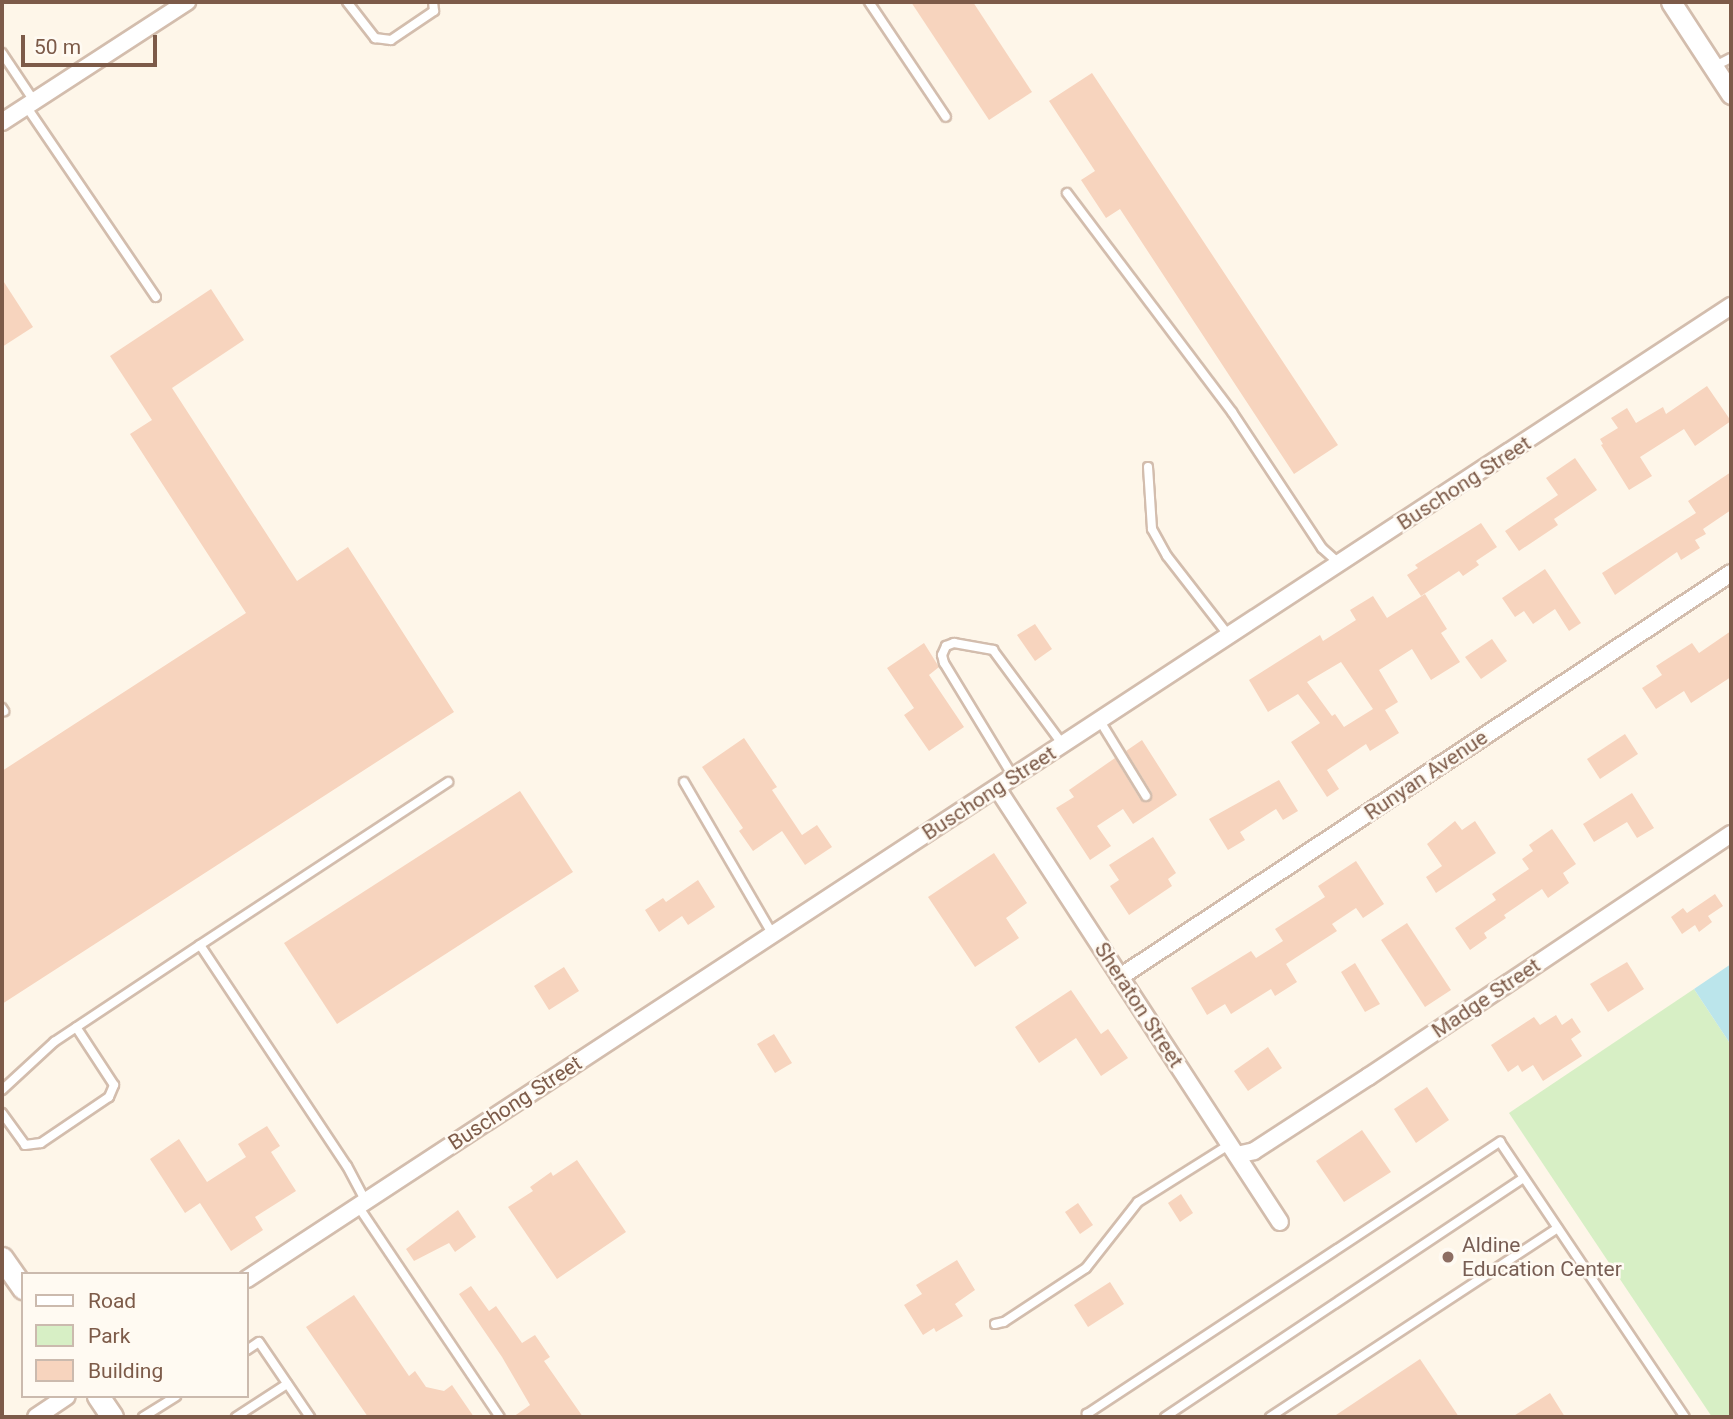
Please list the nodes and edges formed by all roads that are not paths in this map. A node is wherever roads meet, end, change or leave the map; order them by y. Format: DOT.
graph roads {
  1 [pos="187,2"];
  2 [pos="347,2"];
  3 [pos="433,2"];
  4 [pos="869,2"];
  5 [pos="1671,2"];
  6 [pos="2,53"];
  7 [pos="1731,58"];
  8 [pos="1713,67"];
  9 [pos="1731,94"];
  10 [pos="30,104"];
  11 [pos="946,117"];
  12 [pos="2,122"];
  13 [pos="1067,192"];
  14 [pos="156,298"];
  15 [pos="1731,306"];
  16 [pos="1148,467"];
  17 [pos="1340,564"];
  18 [pos="1731,573"];
  19 [pos="1229,636"];
  20 [pos="1100,721"];
  21 [pos="1063,745"];
  22 [pos="1014,778"];
  23 [pos="448,782"];
  24 [pos="684,782"];
  25 [pos="998,788"];
  26 [pos="1146,796"];
  27 [pos="1731,834"];
  28 [pos="773,935"];
  29 [pos="200,945"];
  30 [pos="1120,977"];
  31 [pos="76,1027"];
  32 [pos="2,1090"];
  33 [pos="2,1113"];
  34 [pos="1234,1149"];
  35 [pos="1524,1178"];
  36 [pos="362,1203"];
  37 [pos="1280,1222"];
  38 [pos="1559,1228"];
  39 [pos="2,1258"];
  40 [pos="248,1278"];
  41 [pos="21,1285"];
  42 [pos="995,1324"];
  43 [pos="248,1349"];
  44 [pos="286,1384"];
  45 [pos="64,1398"];
  46 [pos="99,1398"];
  47 [pos="173,1398"];
  48 [pos="1086,1416"];
  49 [pos="38,1417"];
  50 [pos="112,1417"];
  51 [pos="143,1417"];
  52 [pos="236,1417"];
  53 [pos="310,1417"];
  54 [pos="500,1417"];
  55 [pos="1165,1417"];
  56 [pos="1270,1417"];
  57 [pos="1685,1417"];
  1 -- 10 [label="street"];
  2 -- 3 [label="lane"];
  4 -- 11 [label="lane"];
  5 -- 8 [label="street"];
  6 -- 10 [label="lane"];
  7 -- 8 [label="lane"];
  8 -- 9 [label="street"];
  10 -- 12 [label="street"];
  10 -- 14 [label="lane"];
  13 -- 17 [label="lane"];
  15 -- 17 [label="street, Buschong Street"];
  16 -- 19 [label="lane"];
  17 -- 19 [label="street, Buschong Street"];
  18 -- 30 [label="street, Runyan Avenue"];
  19 -- 20 [label="street, Buschong Street"];
  20 -- 21 [label="street, Buschong Street"];
  20 -- 26 [label="lane"];
  21 -- 22 [label="street, Buschong Street"];
  21 -- 22 [label="lane"];
  22 -- 25 [label="street, Buschong Street"];
  23 -- 29 [label="lane"];
  24 -- 28 [label="lane"];
  25 -- 28 [label="street, Buschong Street"];
  25 -- 30 [label="street, Sheraton Street"];
  27 -- 34 [label="street, Madge Street"];
  28 -- 36 [label="street, Buschong Street"];
  29 -- 31 [label="lane"];
  29 -- 36 [label="lane"];
  30 -- 34 [label="street, Sheraton Street"];
  31 -- 32 [label="lane"];
  31 -- 33 [label="lane"];
  34 -- 37 [label="street, Sheraton Street"];
  34 -- 42 [label="lane"];
  35 -- 38 [label="lane"];
  35 -- 48 [label="lane"];
  35 -- 55 [label="lane"];
  36 -- 40 [label="street, Buschong Street"];
  36 -- 54 [label="lane"];
  38 -- 56 [label="lane"];
  38 -- 57 [label="lane"];
  39 -- 41 [label="main road"];
  43 -- 44 [label="lane"];
  44 -- 52 [label="lane"];
  44 -- 53 [label="lane"];
  45 -- 49 [label="street"];
  46 -- 50 [label="main road"];
  47 -- 51 [label="lane"];
}
